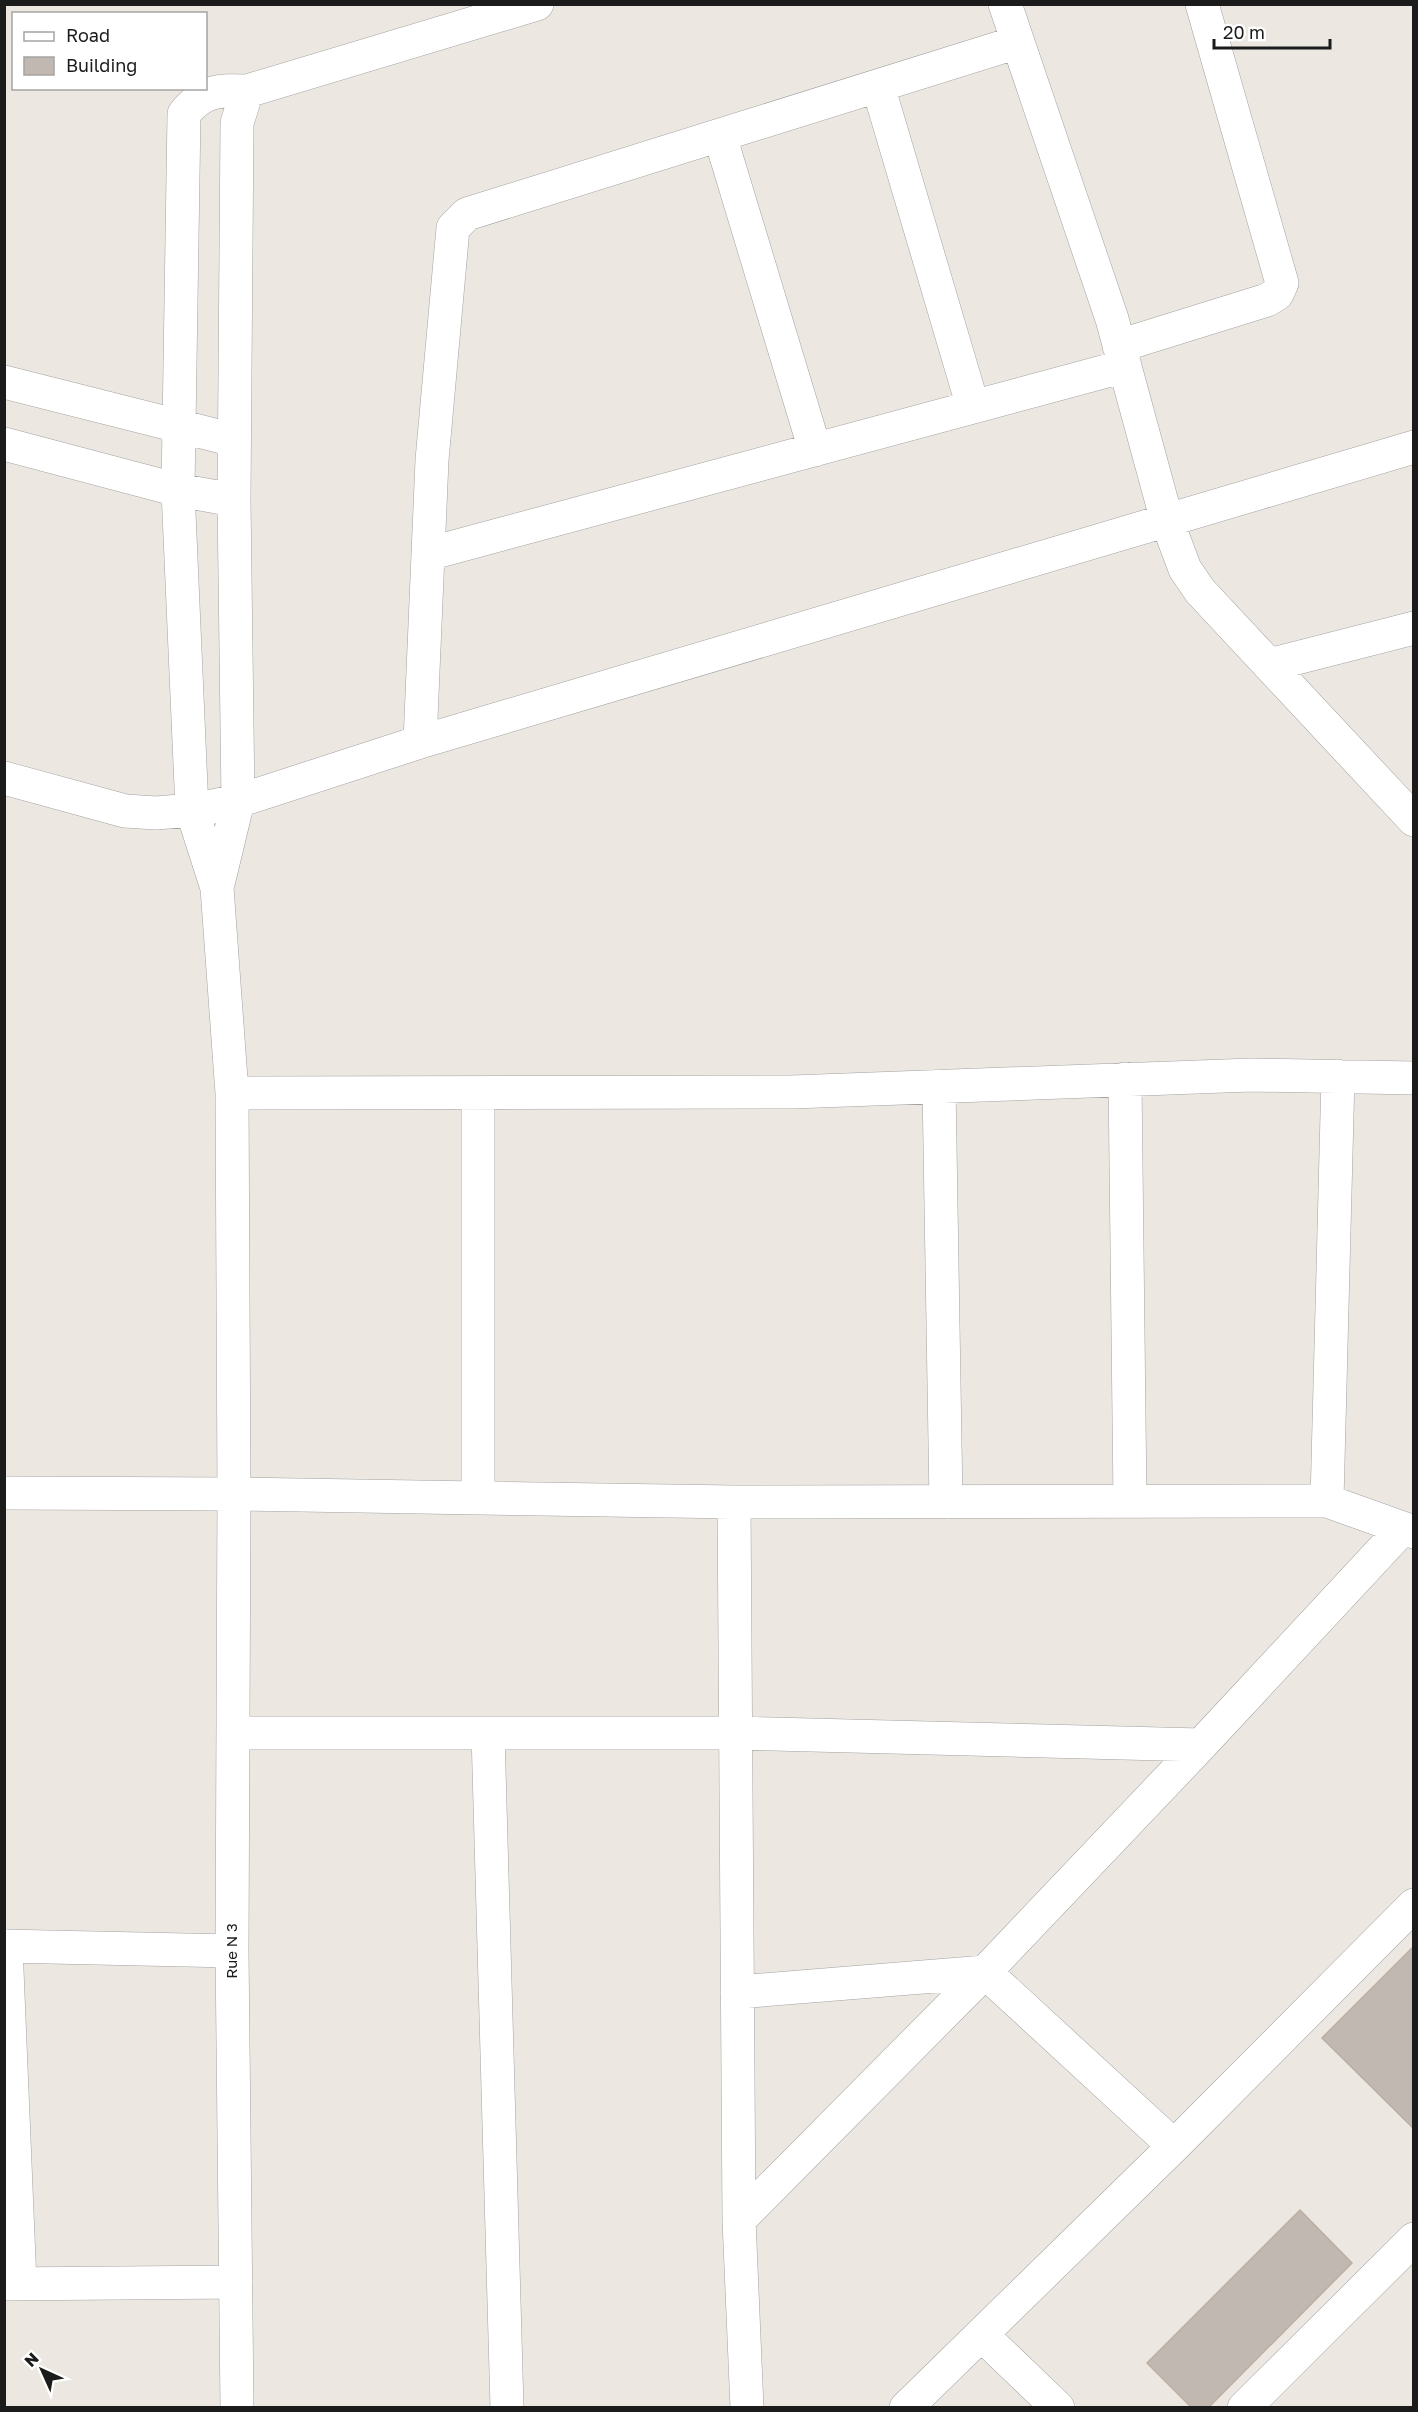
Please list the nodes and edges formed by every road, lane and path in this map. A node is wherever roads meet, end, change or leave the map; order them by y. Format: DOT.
graph roads {
  1 [pos="537,4"];
  2 [pos="1005,4"];
  3 [pos="1202,4"];
  4 [pos="1018,42"];
  5 [pos="878,86"];
  6 [pos="247,91"];
  7 [pos="720,136"];
  8 [pos="1122,356"];
  9 [pos="4,382"];
  10 [pos="973,407"];
  11 [pos="180,428"];
  12 [pos="234,440"];
  13 [pos="4,444"];
  14 [pos="1413,447"];
  15 [pos="815,450"];
  16 [pos="178,490"];
  17 [pos="234,500"];
  18 [pos="1167,520"];
  19 [pos="428,554"];
  20 [pos="1413,628"];
  21 [pos="1269,665"];
  22 [pos="420,742"];
  23 [pos="4,778"];
  24 [pos="238,801"];
  25 [pos="192,810"];
  26 [pos="1413,820"];
  27 [pos="217,888"];
  28 [pos="1338,1076"];
  29 [pos="1413,1078"];
  30 [pos="1125,1079"];
  31 [pos="939,1086"];
  32 [pos="232,1093"];
  33 [pos="478,1093"];
  34 [pos="4,1493"];
  35 [pos="234,1494"];
  36 [pos="478,1498"];
  37 [pos="1130,1501"];
  38 [pos="1328,1501"];
  39 [pos="734,1502"];
  40 [pos="946,1502"];
  41 [pos="1408,1531"];
  42 [pos="233,1733"];
  43 [pos="488,1733"];
  44 [pos="736,1733"];
  45 [pos="1201,1745"];
  46 [pos="1413,1905"];
  47 [pos="5,1946"];
  48 [pos="232,1951"];
  49 [pos="985,1972"];
  50 [pos="737,1992"];
  51 [pos="1174,2146"];
  52 [pos="739,2220"];
  53 [pos="1413,2239"];
  54 [pos="236,2282"];
  55 [pos="12,2284"];
  56 [pos="982,2335"];
  57 [pos="237,2408"];
  58 [pos="507,2408"];
  59 [pos="747,2408"];
  60 [pos="906,2408"];
  61 [pos="1058,2408"];
  62 [pos="1244,2408"];
  1 -- 6 [label="street"];
  2 -- 4 [label="street"];
  3 -- 8 [label="street"];
  4 -- 5 [label="street"];
  4 -- 8 [label="street"];
  5 -- 7 [label="street"];
  5 -- 10 [label="street"];
  6 -- 11 [label="street"];
  6 -- 12 [label="street"];
  7 -- 15 [label="street"];
  7 -- 19 [label="street"];
  8 -- 10 [label="street"];
  8 -- 18 [label="street"];
  9 -- 11 [label="street"];
  10 -- 15 [label="street"];
  11 -- 12 [label="street"];
  11 -- 16 [label="street"];
  12 -- 17 [label="street"];
  13 -- 16 [label="street"];
  14 -- 18 [label="street"];
  15 -- 19 [label="street"];
  16 -- 17 [label="street"];
  16 -- 25 [label="street"];
  17 -- 24 [label="street"];
  18 -- 21 [label="street"];
  18 -- 22 [label="street"];
  19 -- 22 [label="street"];
  20 -- 21 [label="street"];
  21 -- 26 [label="street"];
  22 -- 24 [label="street"];
  23 -- 25 [label="street"];
  24 -- 25 [label="street"];
  24 -- 27 [label="street"];
  25 -- 27 [label="street"];
  27 -- 32 [label="street, Rue N 3"];
  28 -- 29 [label="street"];
  28 -- 30 [label="street"];
  28 -- 38 [label="street"];
  30 -- 31 [label="street"];
  30 -- 37 [label="street"];
  31 -- 33 [label="street"];
  31 -- 40 [label="street"];
  32 -- 33 [label="street"];
  32 -- 35 [label="street, Rue N 3"];
  33 -- 36 [label="street"];
  34 -- 35 [label="street"];
  35 -- 36 [label="street"];
  35 -- 42 [label="street, Rue N 3"];
  36 -- 39 [label="street"];
  37 -- 38 [label="street"];
  37 -- 40 [label="street"];
  38 -- 41 [label="street"];
  39 -- 40 [label="street"];
  39 -- 44 [label="street"];
  41 -- 45 [label="street"];
  42 -- 43 [label="street"];
  42 -- 48 [label="street, Rue N 3"];
  43 -- 44 [label="street"];
  43 -- 58 [label="street"];
  44 -- 45 [label="street"];
  44 -- 50 [label="street"];
  45 -- 49 [label="street"];
  46 -- 51 [label="street"];
  47 -- 48 [label="street"];
  47 -- 55 [label="street"];
  48 -- 54 [label="street, Rue N 3"];
  49 -- 50 [label="street"];
  49 -- 51 [label="street"];
  49 -- 52 [label="street"];
  50 -- 52 [label="street"];
  51 -- 56 [label="street"];
  52 -- 59 [label="street"];
  53 -- 62 [label="street"];
  54 -- 55 [label="street"];
  54 -- 57 [label="street, Rue N 3"];
  56 -- 60 [label="street"];
  56 -- 61 [label="street"];
}
